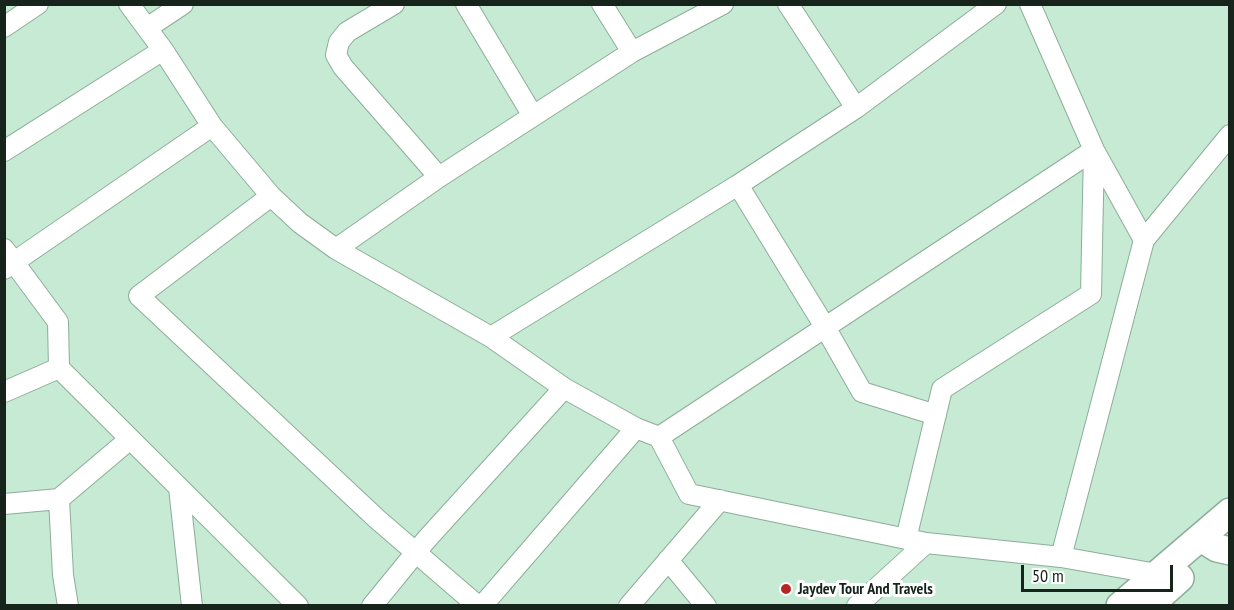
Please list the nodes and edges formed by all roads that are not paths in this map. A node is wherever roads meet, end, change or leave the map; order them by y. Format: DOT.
graph roads {
  1 [pos="38,4"];
  2 [pos="129,4"];
  3 [pos="183,4"];
  4 [pos="394,4"];
  5 [pos="466,4"];
  6 [pos="602,4"];
  7 [pos="723,4"];
  8 [pos="788,4"];
  9 [pos="996,4"];
  10 [pos="1030,4"];
  11 [pos="4,27"];
  12 [pos="147,28"];
  13 [pos="163,50"];
  14 [pos="632,52"];
  15 [pos="856,108"];
  16 [pos="533,116"];
  17 [pos="212,126"];
  18 [pos="1230,135"];
  19 [pos="1094,150"];
  20 [pos="4,151"];
  21 [pos="439,177"];
  22 [pos="738,185"];
  23 [pos="272,196"];
  24 [pos="1144,240"];
  25 [pos="336,249"];
  26 [pos="8,260"];
  27 [pos="825,327"];
  28 [pos="491,337"];
  29 [pos="59,368"];
  30 [pos="564,388"];
  31 [pos="4,392"];
  32 [pos="936,415"];
  33 [pos="636,428"];
  34 [pos="659,437"];
  35 [pos="130,439"];
  36 [pos="179,488"];
  37 [pos="59,498"];
  38 [pos="720,500"];
  39 [pos="4,504"];
  40 [pos="1230,512"];
  41 [pos="906,539"];
  42 [pos="926,543"];
  43 [pos="1219,543"];
  44 [pos="416,553"];
  45 [pos="1061,557"];
  46 [pos="668,560"];
  47 [pos="1157,574"];
  48 [pos="68,606"];
  49 [pos="192,606"];
  50 [pos="298,606"];
  51 [pos="372,606"];
  52 [pos="480,606"];
  53 [pos="629,606"];
  54 [pos="706,606"];
  55 [pos="857,606"];
  56 [pos="1120,606"];
  57 [pos="1149,606"];
  1 -- 11 [label="street"];
  2 -- 12 [label="street"];
  3 -- 12 [label="street"];
  4 -- 21 [label="street"];
  5 -- 16 [label="street"];
  6 -- 14 [label="street"];
  7 -- 14 [label="street"];
  8 -- 15 [label="street"];
  9 -- 15 [label="street"];
  10 -- 19 [label="street"];
  12 -- 13 [label="street"];
  13 -- 17 [label="street"];
  13 -- 20 [label="street"];
  14 -- 16 [label="street"];
  15 -- 22 [label="street"];
  16 -- 21 [label="street"];
  17 -- 23 [label="street"];
  17 -- 26 [label="street"];
  18 -- 24 [label="street"];
  19 -- 24 [label="street"];
  19 -- 27 [label="street"];
  19 -- 32 [label="street"];
  21 -- 25 [label="street"];
  22 -- 27 [label="street"];
  22 -- 28 [label="street"];
  23 -- 25 [label="street"];
  23 -- 44 [label="street"];
  24 -- 45 [label="street"];
  25 -- 28 [label="street"];
  26 -- 29 [label="street"];
  27 -- 32 [label="street"];
  27 -- 34 [label="street"];
  28 -- 30 [label="street"];
  29 -- 31 [label="street"];
  29 -- 35 [label="street"];
  30 -- 33 [label="street"];
  30 -- 44 [label="street"];
  32 -- 41 [label="street"];
  33 -- 34 [label="street"];
  33 -- 52 [label="street"];
  34 -- 38 [label="street"];
  35 -- 36 [label="street"];
  35 -- 37 [label="street"];
  36 -- 49 [label="street"];
  36 -- 50 [label="street"];
  37 -- 39 [label="street"];
  37 -- 48 [label="street"];
  38 -- 41 [label="street"];
  38 -- 46 [label="street"];
  40 -- 43 [label="street"];
  41 -- 42 [label="street"];
  42 -- 45 [label="street"];
  42 -- 55 [label="street"];
  43 -- 47 [label="street"];
  43 -- 57 [label="street"];
  44 -- 51 [label="street"];
  44 -- 52 [label="street"];
  45 -- 47 [label="street"];
  46 -- 53 [label="street"];
  46 -- 54 [label="street"];
  47 -- 56 [label="street"];
}
